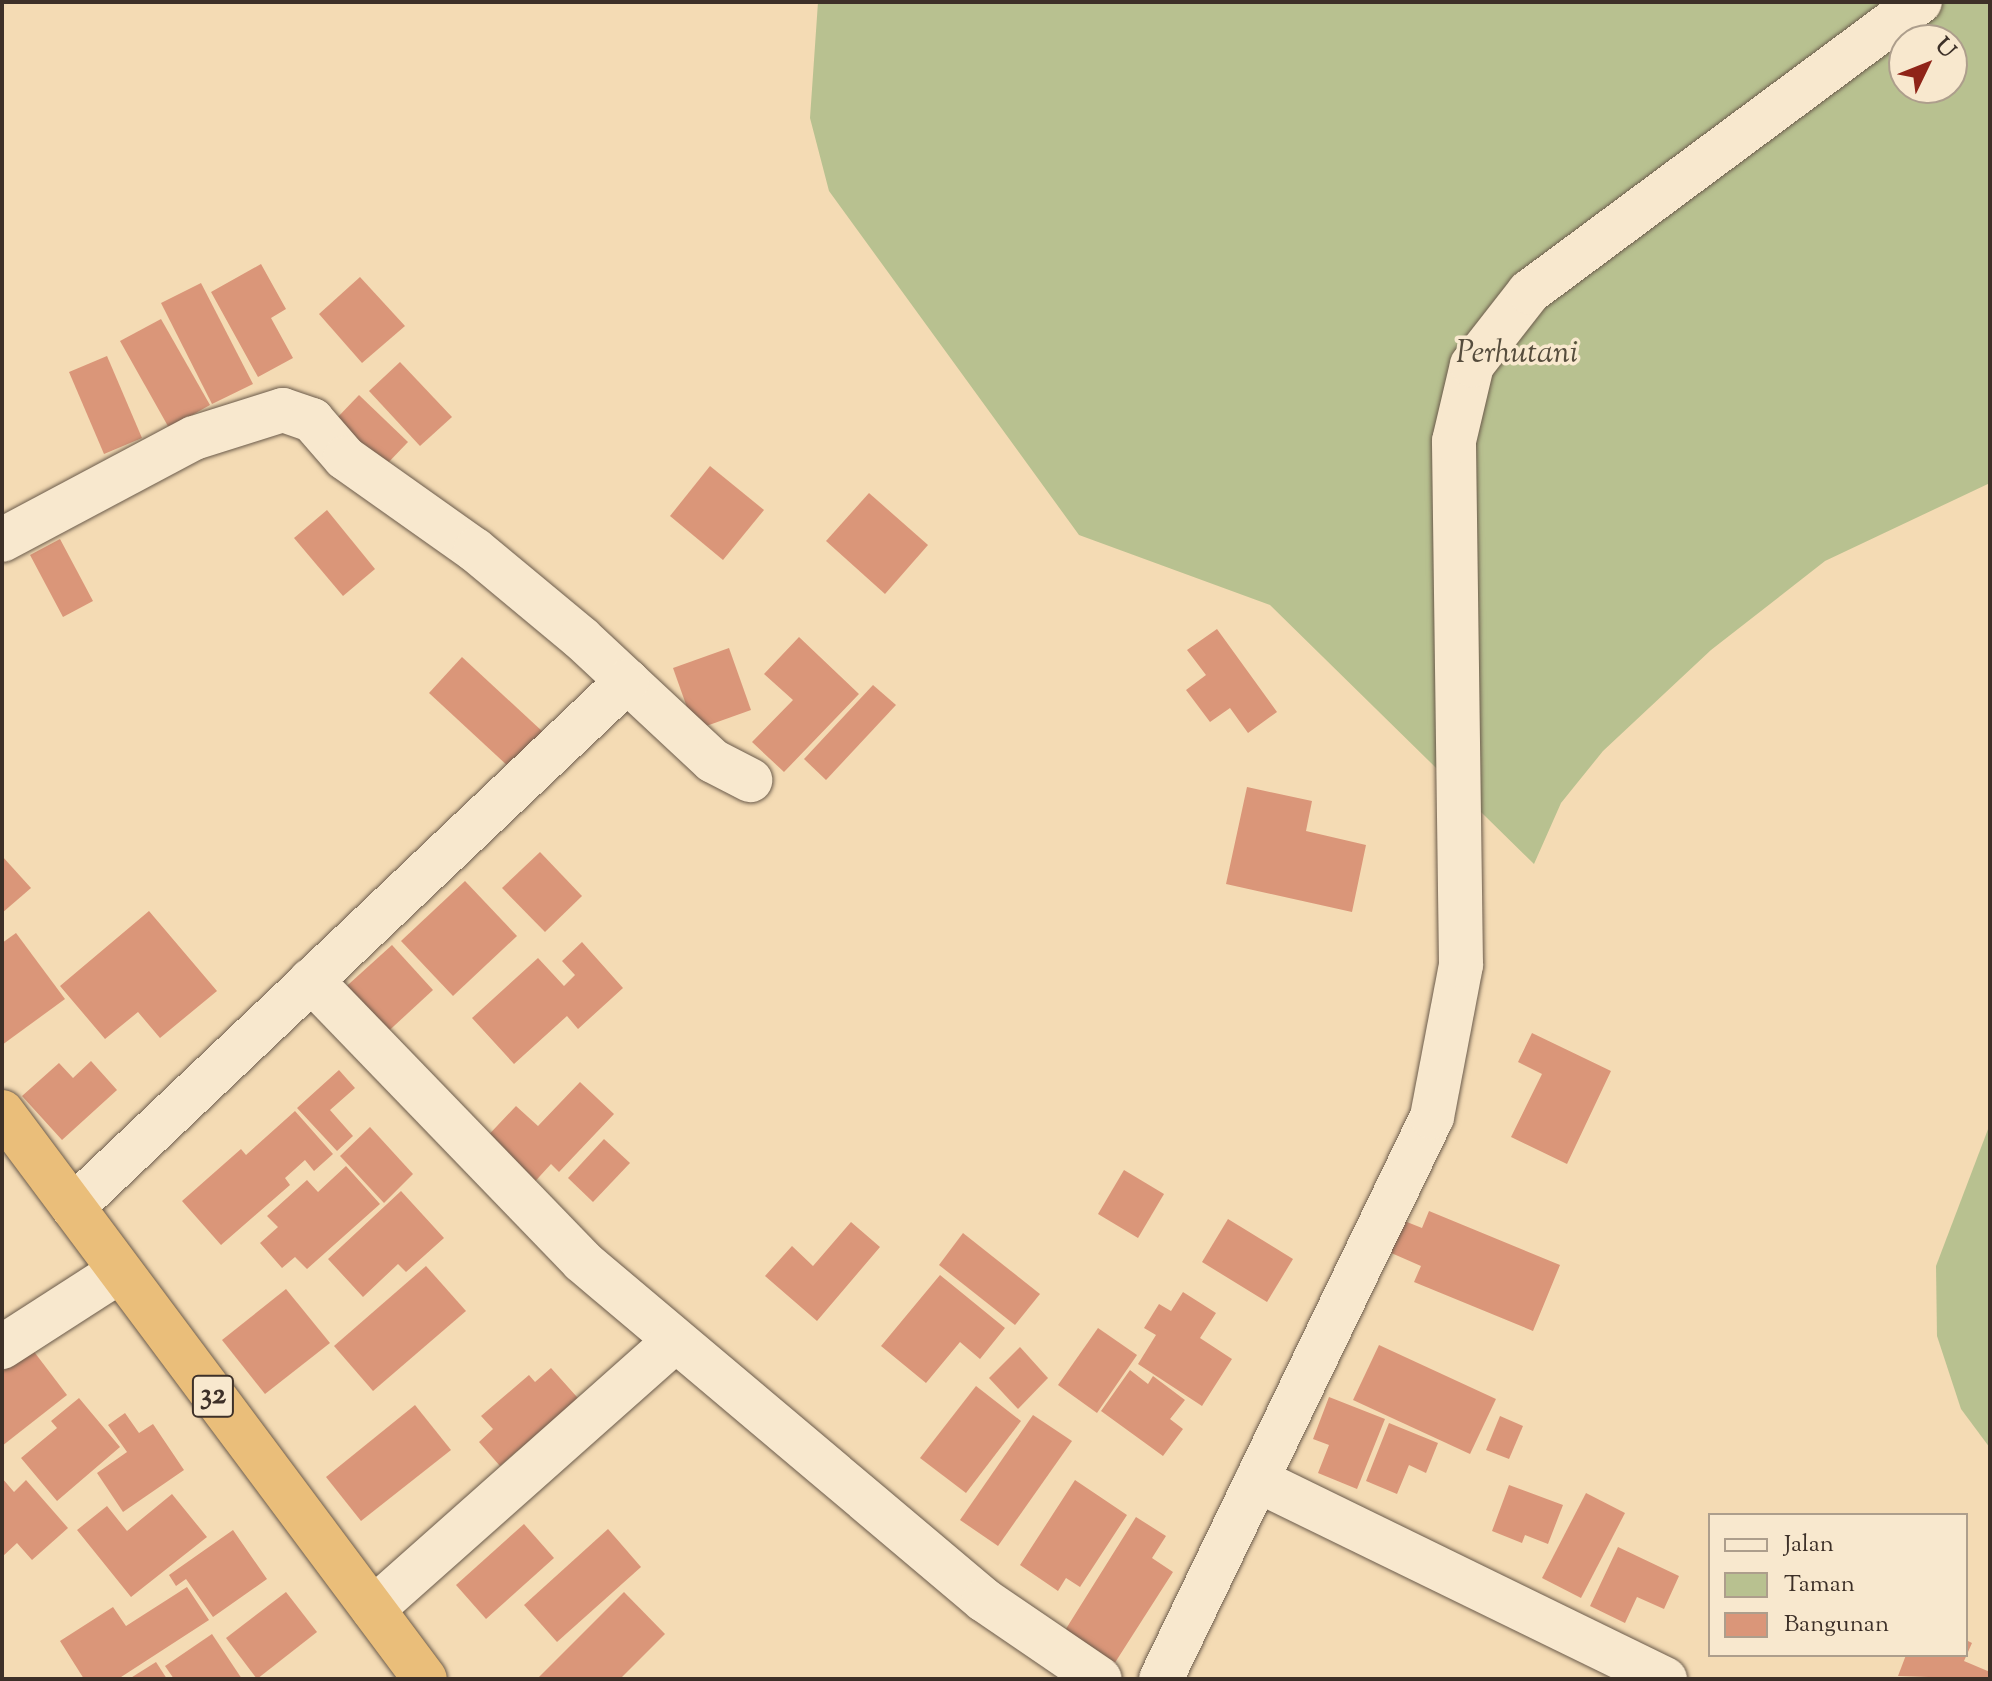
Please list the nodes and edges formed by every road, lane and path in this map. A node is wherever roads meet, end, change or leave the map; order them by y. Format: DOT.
graph roads {
  1 [pos="1920,2"];
  2 [pos="2,540"];
  3 [pos="627,681"];
  4 [pos="750,780"];
  5 [pos="311,980"];
  6 [pos="2,1112"];
  7 [pos="73,1207"];
  8 [pos="120,1271"];
  9 [pos="675,1341"];
  10 [pos="2,1347"];
  11 [pos="1257,1480"];
  12 [pos="373,1609"];
  13 [pos="425,1679"];
  14 [pos="1100,1679"];
  15 [pos="1161,1679"];
  16 [pos="1665,1679"];
  1 -- 11 [label="street"];
  2 -- 3 [label="street"];
  3 -- 4 [label="street"];
  3 -- 5 [label="street"];
  5 -- 7 [label="street"];
  5 -- 9 [label="street"];
  6 -- 7 [label="highway, 32"];
  7 -- 8 [label="highway, 32"];
  8 -- 10 [label="street"];
  8 -- 12 [label="highway, 32"];
  9 -- 12 [label="street"];
  9 -- 14 [label="street"];
  11 -- 15 [label="street"];
  11 -- 16 [label="street"];
  12 -- 13 [label="highway, 32"];
}
